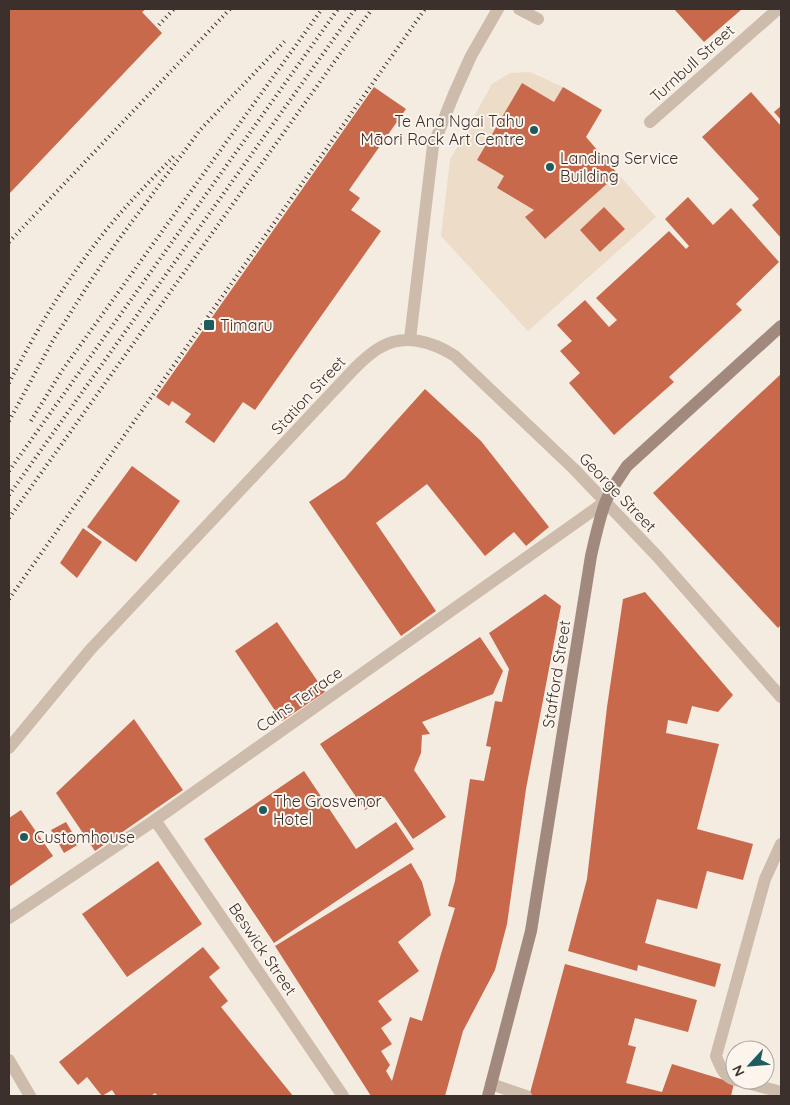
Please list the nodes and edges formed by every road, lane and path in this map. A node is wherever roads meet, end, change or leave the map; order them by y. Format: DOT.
graph roads {
  1 [pos="498,9"];
  2 [pos="519,9"];
  3 [pos="778,9"];
  4 [pos="538,19"];
  5 [pos="650,122"];
  6 [pos="781,326"];
  7 [pos="410,339"];
  8 [pos="605,502"];
  9 [pos="781,696"];
  10 [pos="9,748"];
  11 [pos="155,820"];
  12 [pos="781,844"];
  13 [pos="9,918"];
  14 [pos="9,1060"];
  15 [pos="725,1073"];
  16 [pos="490,1090"];
  17 [pos="30,1096"];
  18 [pos="343,1096"];
  19 [pos="526,1096"];
  1 -- 7 [label="street"];
  2 -- 4 [label="street"];
  3 -- 5 [label="street, Turnbull Street"];
  6 -- 8 [label="main road, Stafford Street"];
  7 -- 8 [label="street, George Street"];
  7 -- 10 [label="street, Station Street"];
  8 -- 9 [label="street, George Street"];
  8 -- 11 [label="street, Cains Terrace"];
  8 -- 16 [label="main road, Stafford Street"];
  11 -- 13 [label="street, Cains Terrace"];
  11 -- 18 [label="street, Beswick Street"];
  12 -- 15 [label="street"];
  14 -- 17 [label="street"];
  16 -- 19 [label="street"];
}
